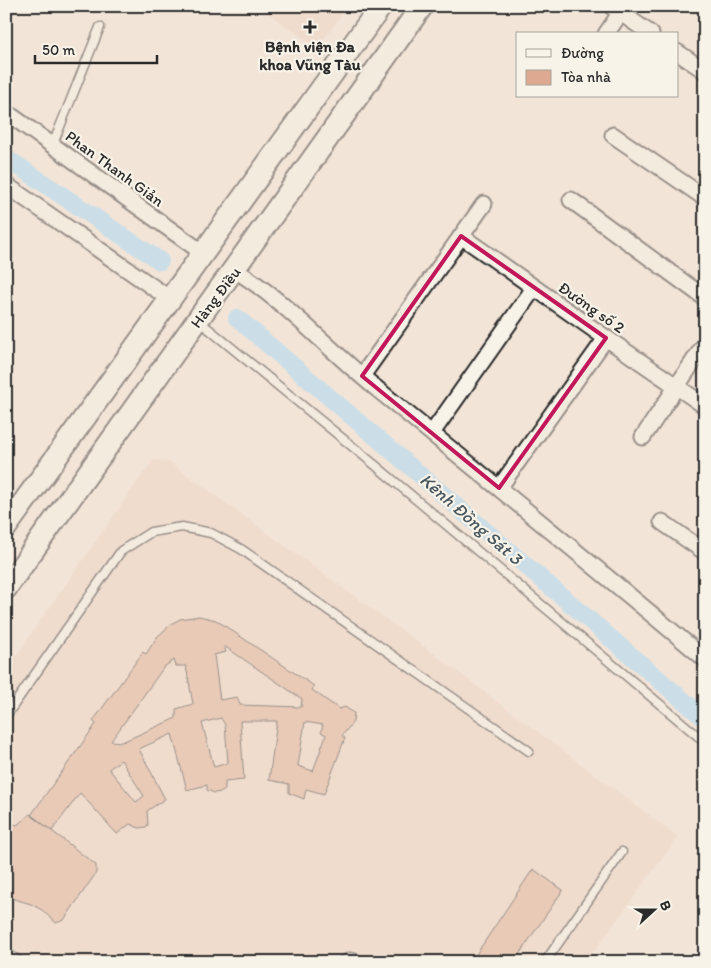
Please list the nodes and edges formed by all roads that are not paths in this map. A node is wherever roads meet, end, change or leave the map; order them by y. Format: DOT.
graph roads {
  1 [pos="422,6"];
  2 [pos="619,8"];
  3 [pos="376,14"];
  4 [pos="100,27"];
  5 [pos="607,32"];
  6 [pos="649,32"];
  7 [pos="398,40"];
  8 [pos="678,53"];
  9 [pos="705,72"];
  10 [pos="6,112"];
  11 [pos="613,135"];
  12 [pos="53,144"];
  13 [pos="6,185"];
  14 [pos="705,198"];
  15 [pos="571,200"];
  16 [pos="484,204"];
  17 [pos="461,236"];
  18 [pos="203,253"];
  19 [pos="235,270"];
  20 [pos="534,288"];
  21 [pos="705,298"];
  22 [pos="170,299"];
  23 [pos="198,319"];
  24 [pos="606,338"];
  25 [pos="705,344"];
  26 [pos="362,376"];
  27 [pos="677,386"];
  28 [pos="705,406"];
  29 [pos="432,433"];
  30 [pos="644,437"];
  31 [pos="499,488"];
  32 [pos="662,522"];
  33 [pos="6,527"];
  34 [pos="705,552"];
  35 [pos="6,588"];
  36 [pos="705,659"];
  37 [pos="6,716"];
  38 [pos="705,742"];
  39 [pos="529,751"];
  40 [pos="622,852"];
  41 [pos="6,952"];
  42 [pos="20,962"];
  43 [pos="340,962"];
  44 [pos="360,962"];
  45 [pos="544,962"];
  1 -- 7 [label="main road, Hàng Điều"];
  2 -- 5 [label="street"];
  2 -- 6 [label="street"];
  3 -- 7 [label="main road"];
  3 -- 18 [label="main road"];
  4 -- 12 [label="lane"];
  7 -- 19 [label="main road, Hàng Điều"];
  8 -- 9 [label="street"];
  10 -- 12 [label="street, Phan Thanh Giản"];
  11 -- 14 [label="street"];
  12 -- 18 [label="street, Phan Thanh Giản"];
  13 -- 22 [label="street"];
  15 -- 21 [label="street"];
  16 -- 17 [label="street"];
  17 -- 20 [label="street, Đường số 2"];
  17 -- 26 [label="street"];
  18 -- 22 [label="main road"];
  19 -- 23 [label="main road, Hàng Điều"];
  19 -- 26 [label="street"];
  20 -- 24 [label="street, Đường số 2"];
  20 -- 29 [label="street"];
  22 -- 33 [label="main road"];
  23 -- 35 [label="main road, Hàng Điều"];
  23 -- 38 [label="lane"];
  24 -- 27 [label="street, Đường số 2"];
  24 -- 31 [label="street"];
  25 -- 27 [label="street"];
  26 -- 29 [label="street"];
  27 -- 28 [label="street, Đường số 2"];
  27 -- 30 [label="street"];
  29 -- 31 [label="street"];
  31 -- 36 [label="street"];
  32 -- 34 [label="street"];
  37 -- 39 [label="lane"];
  40 -- 45 [label="lane"];
  41 -- 42 [label="lane"];
  43 -- 44 [label="lane"];
}
